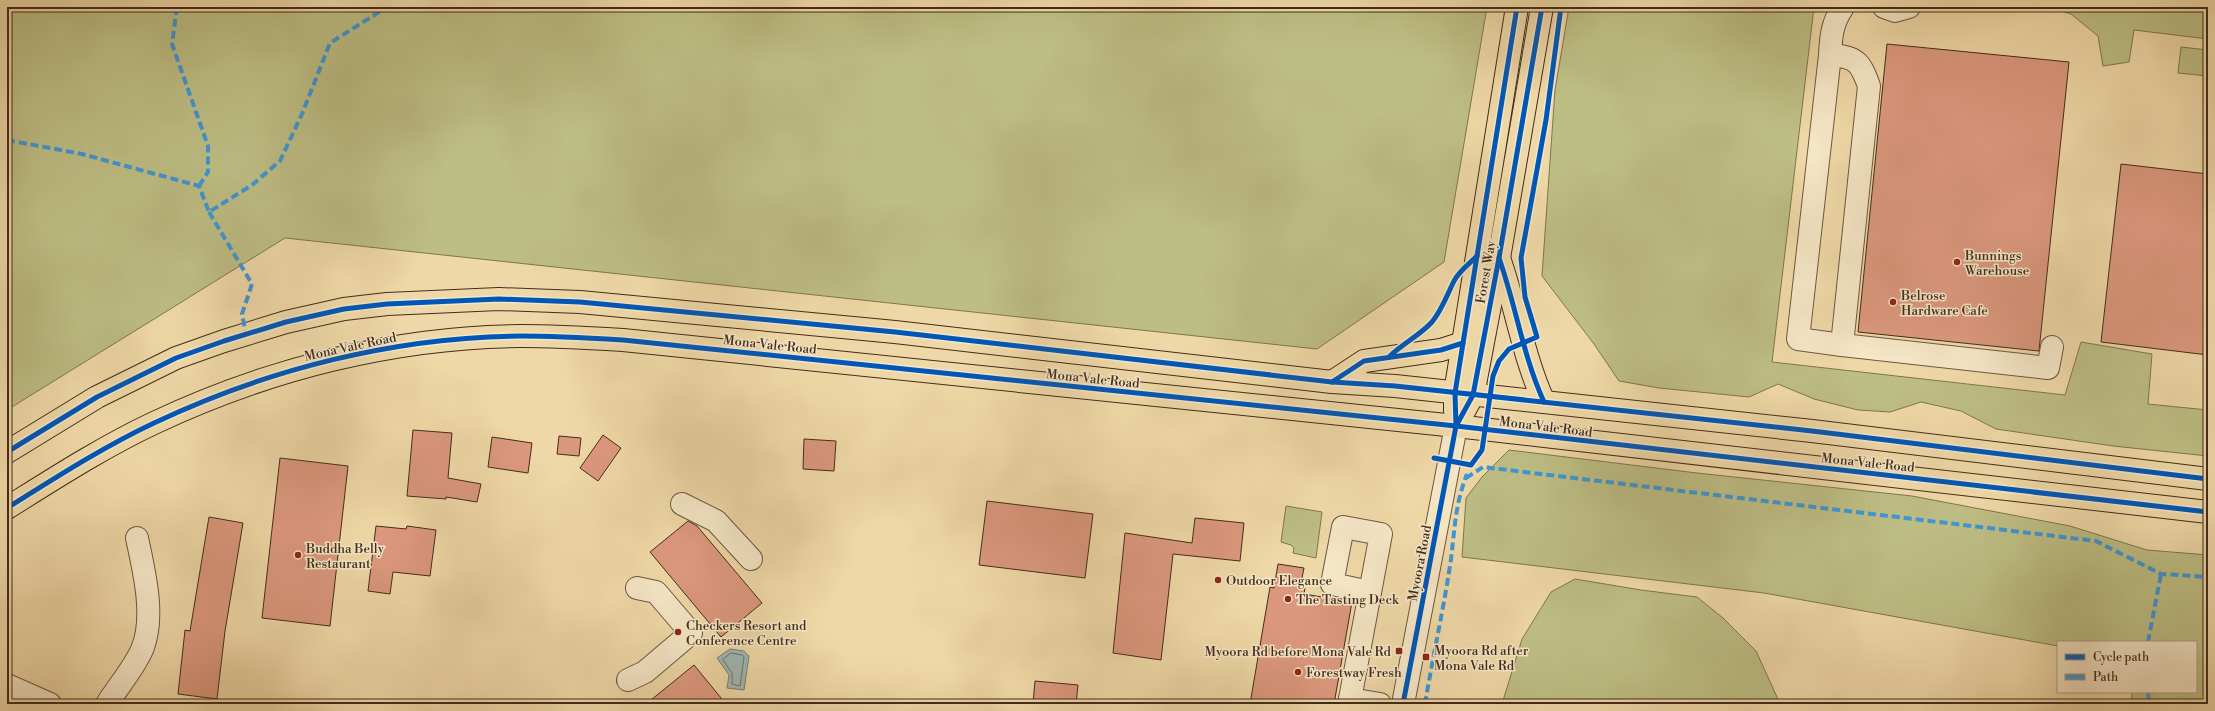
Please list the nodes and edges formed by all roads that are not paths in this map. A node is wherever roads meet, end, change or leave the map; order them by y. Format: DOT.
graph roads {
  1 [pos="1517,7"];
  2 [pos="1542,7"];
  3 [pos="1843,7"];
  4 [pos="1884,7"];
  5 [pos="1909,7"];
  6 [pos="1830,55"];
  7 [pos="1499,258"];
  8 [pos="1463,343"];
  9 [pos="1842,346"];
  10 [pos="2052,347"];
  11 [pos="1332,382"];
  12 [pos="1464,394"];
  13 [pos="1544,402"];
  14 [pos="1456,426"];
  15 [pos="7,452"];
  16 [pos="2208,479"];
  17 [pos="682,504"];
  18 [pos="7,508"];
  19 [pos="2208,512"];
  20 [pos="137,538"];
  21 [pos="751,559"];
  22 [pos="637,588"];
  23 [pos="1370,592"];
  24 [pos="628,680"];
  25 [pos="7,684"];
  26 [pos="1350,701"];
  27 [pos="50,704"];
  28 [pos="107,704"];
  29 [pos="1380,704"];
  30 [pos="1404,704"];
  1 -- 8 [label="main road, Forest Way"];
  2 -- 7 [label="main road, Forest Way"];
  3 -- 6 [label="street"];
  4 -- 5 [label="street"];
  6 -- 9 [label="street"];
  6 -- 9 [label="street"];
  7 -- 12 [label="main road, Forest Way"];
  7 -- 13 [label="main road"];
  8 -- 11 [label="main road"];
  8 -- 12 [label="main road, Forest Way"];
  9 -- 10 [label="street"];
  11 -- 12 [label="main road, Mona Vale Road"];
  11 -- 15 [label="main road, Mona Vale Road"];
  12 -- 13 [label="main road, Mona Vale Road"];
  12 -- 14 [label="main road, Forest Way"];
  13 -- 16 [label="main road, Mona Vale Road"];
  14 -- 18 [label="main road, Mona Vale Road"];
  14 -- 19 [label="main road, Mona Vale Road"];
  14 -- 30 [label="street, Myoora Road"];
  17 -- 21 [label="street"];
  20 -- 28 [label="street"];
  22 -- 24 [label="street"];
  23 -- 26 [label="street"];
  25 -- 27 [label="street"];
  26 -- 29 [label="street"];
}
